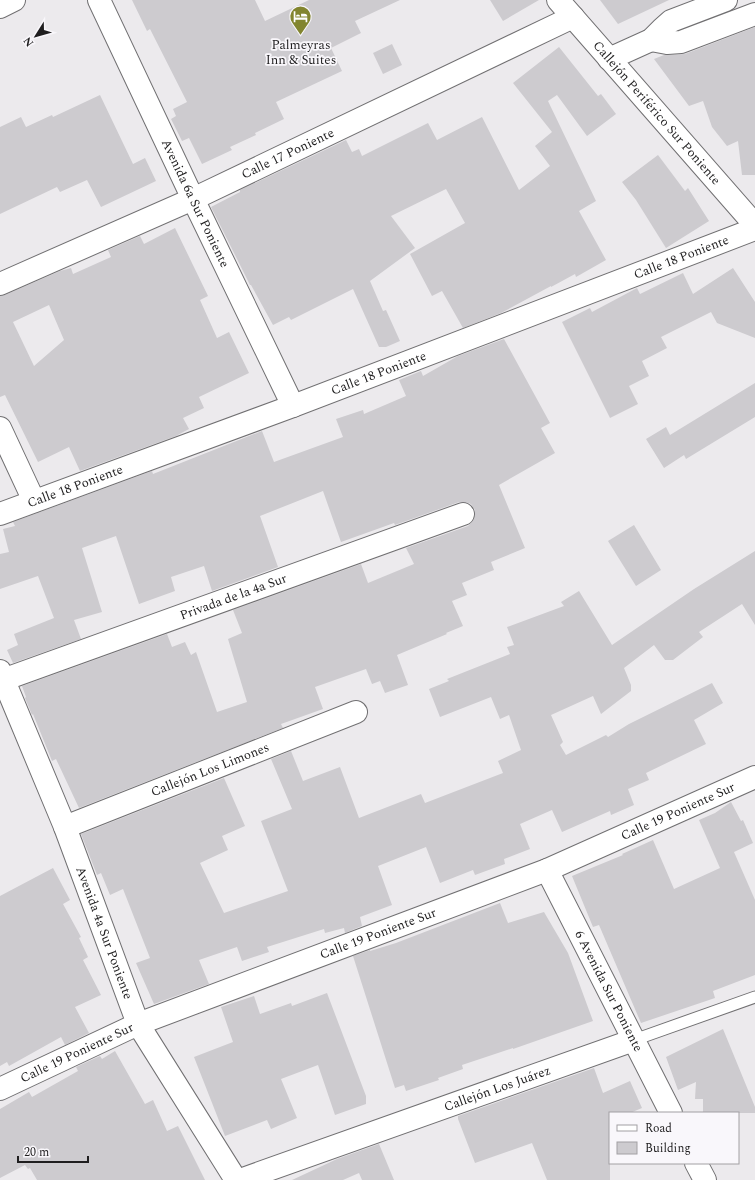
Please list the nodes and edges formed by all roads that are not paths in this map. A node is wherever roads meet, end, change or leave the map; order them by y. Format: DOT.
graph roads {
  1 [pos="14,0"];
  2 [pos="99,0"];
  3 [pos="558,0"];
  4 [pos="726,0"];
  5 [pos="0,7"];
  6 [pos="755,14"];
  7 [pos="573,17"];
  8 [pos="651,40"];
  9 [pos="609,59"];
  10 [pos="193,199"];
  11 [pos="755,225"];
  12 [pos="755,229"];
  13 [pos="0,284"];
  14 [pos="293,406"];
  15 [pos="0,428"];
  16 [pos="34,501"];
  17 [pos="0,514"];
  18 [pos="463,514"];
  19 [pos="1,677"];
  20 [pos="356,712"];
  21 [pos="755,777"];
  22 [pos="65,827"];
  23 [pos="548,870"];
  24 [pos="755,998"];
  25 [pos="138,1024"];
  26 [pos="634,1040"];
  27 [pos="0,1089"];
  28 [pos="670,1112"];
  29 [pos="697,1164"];
  30 [pos="236,1180"];
  31 [pos="240,1180"];
  32 [pos="705,1180"];
  1 -- 5 [label="street"];
  2 -- 10 [label="street, Avenida 6a Sur Poniente"];
  3 -- 7 [label="street, Callejón Periférico Sur Poniente"];
  4 -- 8 [label="street"];
  6 -- 8 [label="street"];
  7 -- 9 [label="street, Callejón Periférico Sur Poniente"];
  7 -- 10 [label="street, Calle 17 Poniente"];
  8 -- 9 [label="street"];
  9 -- 11 [label="street, Callejón Periférico Sur Poniente"];
  10 -- 13 [label="street, Calle 17 Poniente"];
  10 -- 14 [label="street, Avenida 6a Sur Poniente"];
  12 -- 14 [label="street, Calle 18 Poniente"];
  14 -- 16 [label="street, Calle 18 Poniente"];
  15 -- 16 [label="street"];
  16 -- 17 [label="street, Calle 18 Poniente"];
  18 -- 19 [label="street, Privada de la 4a Sur"];
  19 -- 22 [label="street, Avenida 4a Sur Poniente"];
  20 -- 22 [label="street, Callejón Los Limones"];
  21 -- 23 [label="street, Calle 19 Poniente Sur"];
  22 -- 25 [label="street, Avenida 4a Sur Poniente"];
  23 -- 25 [label="street, Calle 19 Poniente Sur"];
  23 -- 26 [label="street, 6 Avenida Sur Poniente"];
  24 -- 26 [label="lane, Callejón Los Juárez"];
  25 -- 27 [label="street, Calle 19 Poniente Sur"];
  25 -- 30 [label="street, Avenida 4a Sur Poniente"];
  26 -- 28 [label="street, 6 Avenida Sur Poniente"];
  26 -- 31 [label="street, Callejón Los Juárez"];
  29 -- 32 [label="street"];
}
